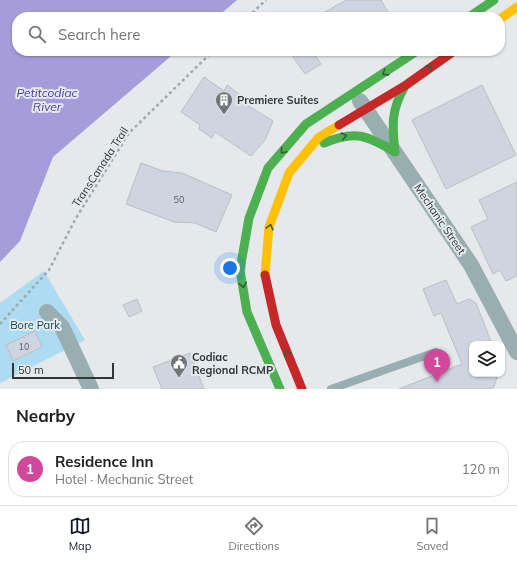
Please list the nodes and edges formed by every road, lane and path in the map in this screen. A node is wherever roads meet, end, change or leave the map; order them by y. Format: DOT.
graph roads {
  1 [pos="266,0"];
  2 [pos="494,0"];
  3 [pos="517,7"];
  4 [pos="253,12"];
  5 [pos="476,12"];
  6 [pos="505,15"];
  7 [pos="208,56"];
  8 [pos="409,56"];
  9 [pos="447,56"];
  10 [pos="406,85"];
  11 [pos="355,92"];
  12 [pos="364,110"];
  13 [pos="308,150"];
  14 [pos="394,152"];
  15 [pos="46,312"];
  16 [pos="0,324"];
  17 [pos="436,352"];
  18 [pos="517,352"];
  19 [pos="91,389"];
  20 [pos="280,389"];
  21 [pos="302,389"];
  22 [pos="331,389"];
  1 -- 4 [label="path"];
  2 -- 5 [label="main road"];
  3 -- 6 [label="main road"];
  7 -- 16 [label="path, TransCanada Trail"];
  8 -- 11 [label="main road, one-way"];
  10 -- 9 [label="main road, one-way"];
  10 -- 12 [label="main road"];
  10 -- 14 [label="main road"];
  11 -- 12 [label="street, Mechanic Street"];
  11 -- 20 [label="main road, one-way"];
  12 -- 13 [label="main road"];
  12 -- 14 [label="street, Mechanic Street"];
  13 -- 14 [label="main road, one-way"];
  21 -- 13 [label="main road, one-way"];
  14 -- 18 [label="street, Mechanic Street"];
  15 -- 19 [label="street"];
  17 -- 22 [label="lane"];
}
